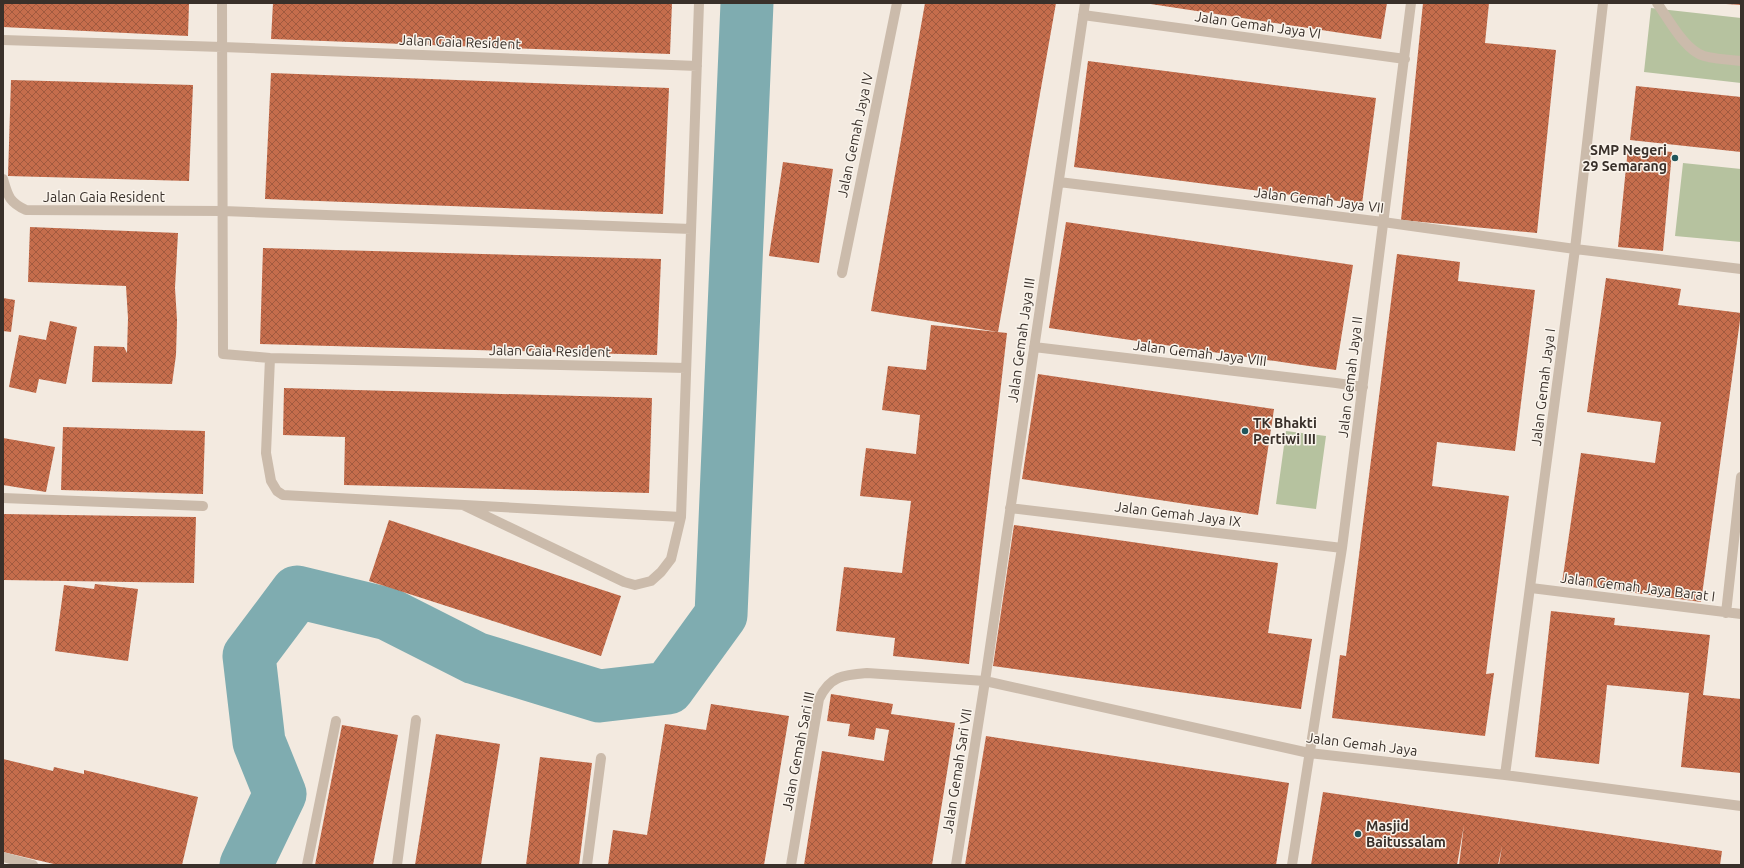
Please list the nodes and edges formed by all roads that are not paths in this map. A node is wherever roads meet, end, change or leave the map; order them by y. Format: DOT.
graph roads {
  1 [pos="222,3"];
  2 [pos="699,3"];
  3 [pos="897,3"];
  4 [pos="1085,3"];
  5 [pos="1411,3"];
  6 [pos="1603,3"];
  7 [pos="1657,3"];
  8 [pos="1083,15"];
  9 [pos="3,40"];
  10 [pos="222,47"];
  11 [pos="1404,59"];
  12 [pos="1741,61"];
  13 [pos="697,66"];
  14 [pos="3,179"];
  15 [pos="1059,182"];
  16 [pos="223,211"];
  17 [pos="1383,222"];
  18 [pos="691,229"];
  19 [pos="1575,249"];
  20 [pos="1741,269"];
  21 [pos="842,273"];
  22 [pos="1034,347"];
  23 [pos="270,358"];
  24 [pos="686,368"];
  25 [pos="1363,387"];
  26 [pos="1741,477"];
  27 [pos="3,498"];
  28 [pos="463,505"];
  29 [pos="203,506"];
  30 [pos="1010,508"];
  31 [pos="681,516"];
  32 [pos="1342,548"];
  33 [pos="1531,588"];
  34 [pos="1726,613"];
  35 [pos="1741,614"];
  36 [pos="985,681"];
  37 [pos="416,720"];
  38 [pos="336,721"];
  39 [pos="1309,753"];
  40 [pos="601,758"];
  41 [pos="1505,775"];
  42 [pos="1741,806"];
  43 [pos="3,857"];
  44 [pos="33,865"];
  45 [pos="308,865"];
  46 [pos="397,865"];
  47 [pos="586,865"];
  48 [pos="791,865"];
  49 [pos="956,865"];
  50 [pos="1292,865"];
  1 -- 10 [label="street, Jalan Gaia Resident"];
  2 -- 13 [label="street"];
  3 -- 21 [label="street, Jalan Gemah Jaya IV"];
  4 -- 8 [label="street, Jalan Gemah Jaya III"];
  5 -- 11 [label="street, Jalan Gemah Jaya II"];
  6 -- 19 [label="street, Jalan Gemah Jaya I"];
  7 -- 12 [label="street"];
  8 -- 11 [label="street, Jalan Gemah Jaya VI"];
  8 -- 15 [label="street, Jalan Gemah Jaya III"];
  9 -- 10 [label="street, Jalan Gaia Resident"];
  10 -- 13 [label="street, Jalan Gaia Resident"];
  10 -- 16 [label="street, Jalan Gaia Resident"];
  11 -- 17 [label="street, Jalan Gemah Jaya II"];
  13 -- 18 [label="street"];
  14 -- 16 [label="street, Jalan Gaia Resident"];
  15 -- 17 [label="street, Jalan Gemah Jaya VII"];
  15 -- 22 [label="street, Jalan Gemah Jaya III"];
  16 -- 18 [label="street, Jalan Gaia Resident"];
  16 -- 23 [label="street, Jalan Gaia Resident"];
  17 -- 19 [label="street, Jalan Gemah Jaya VII"];
  17 -- 25 [label="street, Jalan Gemah Jaya II"];
  18 -- 24 [label="street"];
  19 -- 20 [label="street, Jalan Gemah Jaya VII"];
  19 -- 33 [label="street, Jalan Gemah Jaya I"];
  22 -- 25 [label="street, Jalan Gemah Jaya VIII"];
  22 -- 30 [label="street, Jalan Gemah Jaya III"];
  23 -- 24 [label="street, Jalan Gaia Resident"];
  23 -- 28 [label="street"];
  24 -- 31 [label="street"];
  25 -- 32 [label="street, Jalan Gemah Jaya II"];
  26 -- 34 [label="street"];
  27 -- 29 [label="street"];
  28 -- 31 [label="street"];
  28 -- 31 [label="street"];
  30 -- 32 [label="street, Jalan Gemah Jaya IX"];
  30 -- 36 [label="street, Jalan Gemah Jaya III"];
  32 -- 39 [label="street, Jalan Gemah Jaya II"];
  33 -- 34 [label="street, Jalan Gemah Jaya Barat I"];
  33 -- 41 [label="street, Jalan Gemah Jaya I"];
  34 -- 35 [label="street, Jalan Gemah Jaya Barat I"];
  36 -- 39 [label="street, Jalan Gemah Jaya"];
  36 -- 48 [label="street, Jalan Gemah Sari III"];
  36 -- 49 [label="street, Jalan Gemah Sari VII"];
  37 -- 46 [label="street"];
  38 -- 45 [label="street"];
  39 -- 41 [label="street, Jalan Gemah Jaya"];
  39 -- 50 [label="street, Jalan Gemah Jaya II"];
  40 -- 47 [label="street"];
  41 -- 42 [label="street, Jalan Gemah Jaya"];
  43 -- 44 [label="street"];
}
